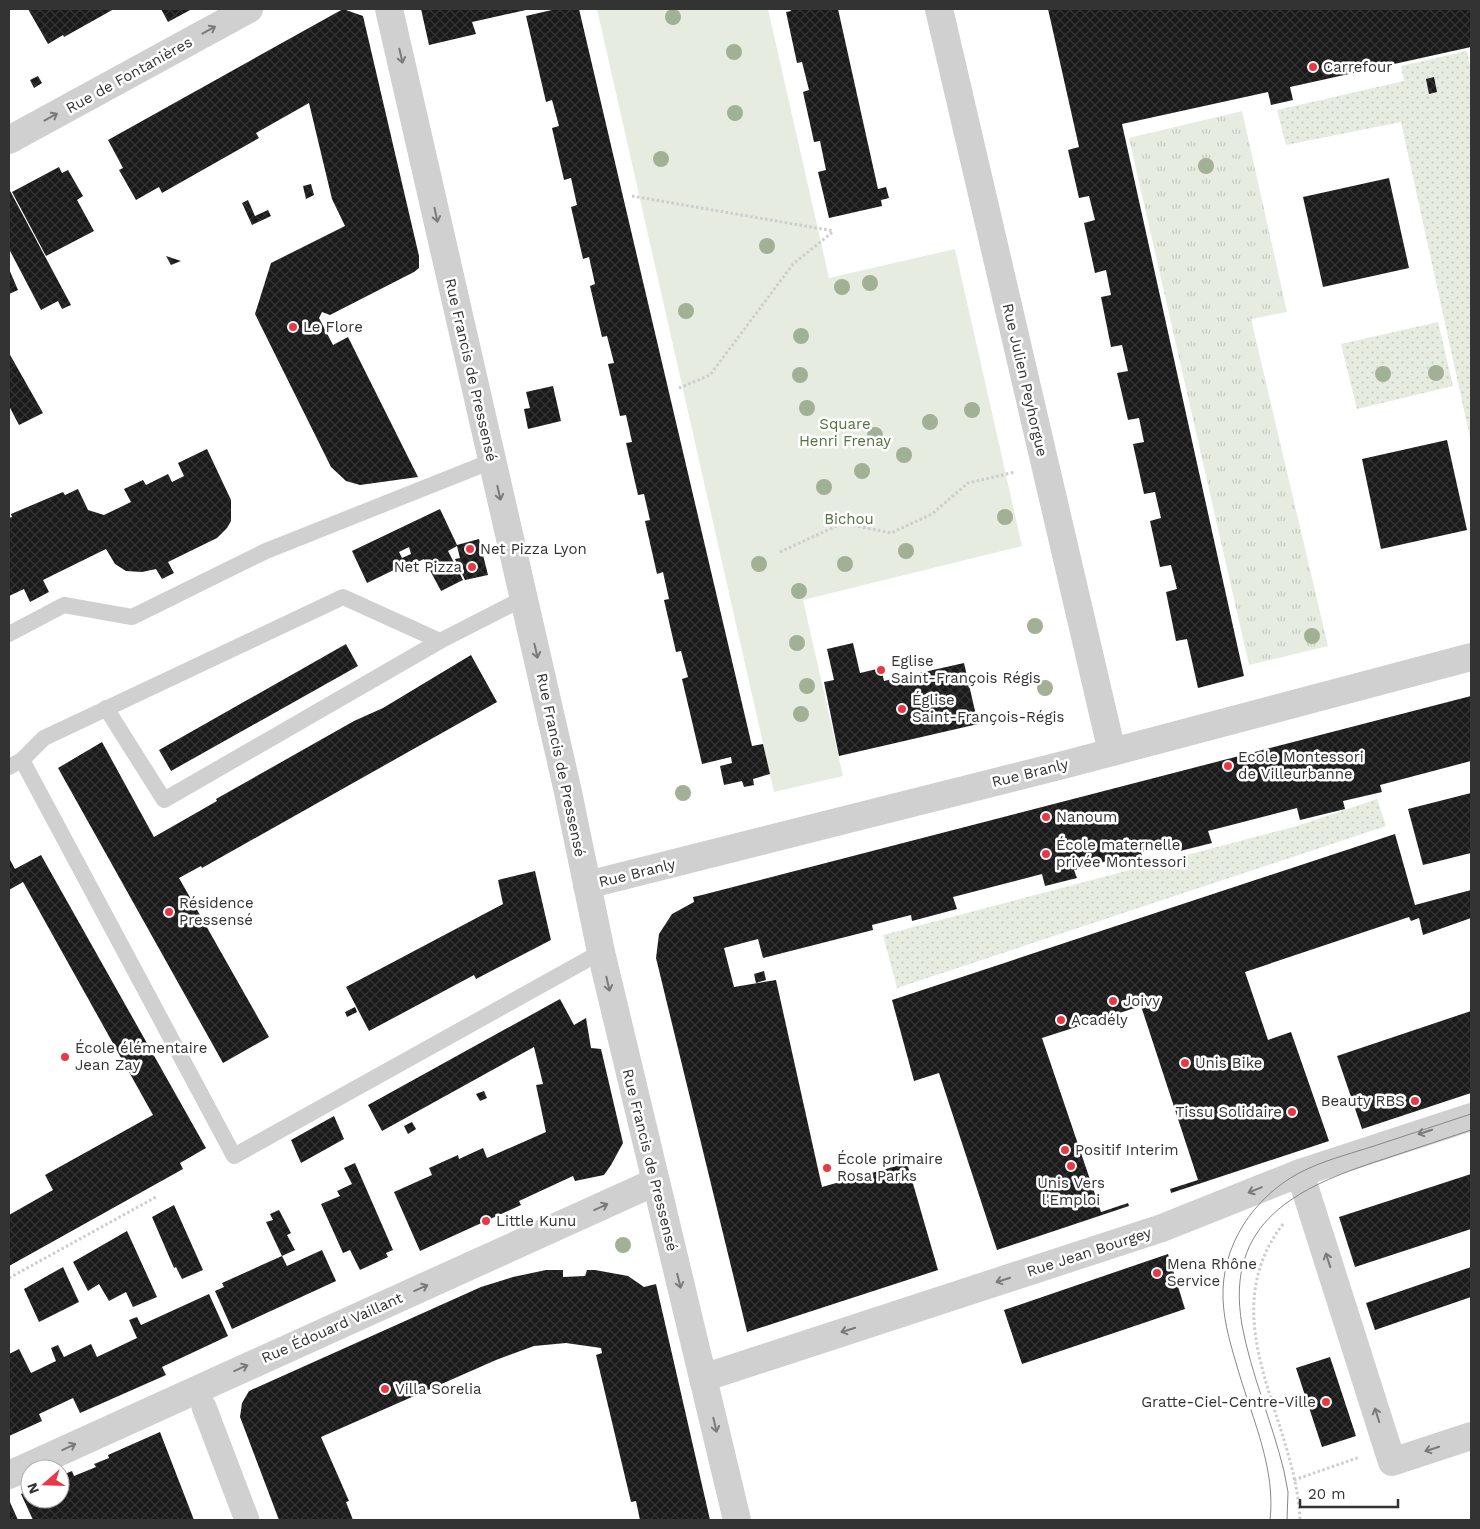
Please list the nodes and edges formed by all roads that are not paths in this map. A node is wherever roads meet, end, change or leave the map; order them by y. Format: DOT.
graph roads {
  1 [pos="248,9"];
  2 [pos="390,9"];
  3 [pos="940,9"];
  4 [pos="9,140"];
  5 [pos="492,461"];
  6 [pos="524,598"];
  7 [pos="9,634"];
  8 [pos="440,641"];
  9 [pos="1471,657"];
  10 [pos="106,708"];
  11 [pos="1112,752"];
  12 [pos="15,764"];
  13 [pos="587,885"];
  14 [pos="601,952"];
  15 [pos="1471,1117"];
  16 [pos="1300,1173"];
  17 [pos="655,1182"];
  18 [pos="703,1378"];
  19 [pos="204,1407"];
  20 [pos="1471,1436"];
  21 [pos="9,1475"];
  22 [pos="247,1520"];
  23 [pos="737,1520"];
  4 -- 1 [label="street, Rue de Fontanières, one-way"];
  2 -- 5 [label="street, Rue Francis de Pressensé, one-way"];
  3 -- 11 [label="street, Rue Julien Peyhorgue"];
  5 -- 6 [label="street, Rue Francis de Pressensé, one-way"];
  5 -- 7 [label="lane"];
  6 -- 8 [label="lane"];
  6 -- 13 [label="street, Rue Francis de Pressensé, one-way"];
  8 -- 10 [label="lane"];
  8 -- 10 [label="lane"];
  9 -- 11 [label="street, Rue Branly"];
  10 -- 12 [label="lane"];
  11 -- 13 [label="street, Rue Branly"];
  12 -- 14 [label="lane"];
  13 -- 14 [label="street, Rue Francis de Pressensé"];
  14 -- 17 [label="street, Rue Francis de Pressensé, one-way"];
  15 -- 16 [label="street, Rue Jean Bourgey, one-way"];
  16 -- 18 [label="street, Rue Jean Bourgey, one-way"];
  20 -- 16 [label="street, one-way"];
  17 -- 18 [label="street, Rue Francis de Pressensé, one-way"];
  21 -- 17 [label="street, Rue Édouard Vaillant, one-way"];
  18 -- 23 [label="street, Rue Francis de Pressensé, one-way"];
  19 -- 22 [label="street"];
}
